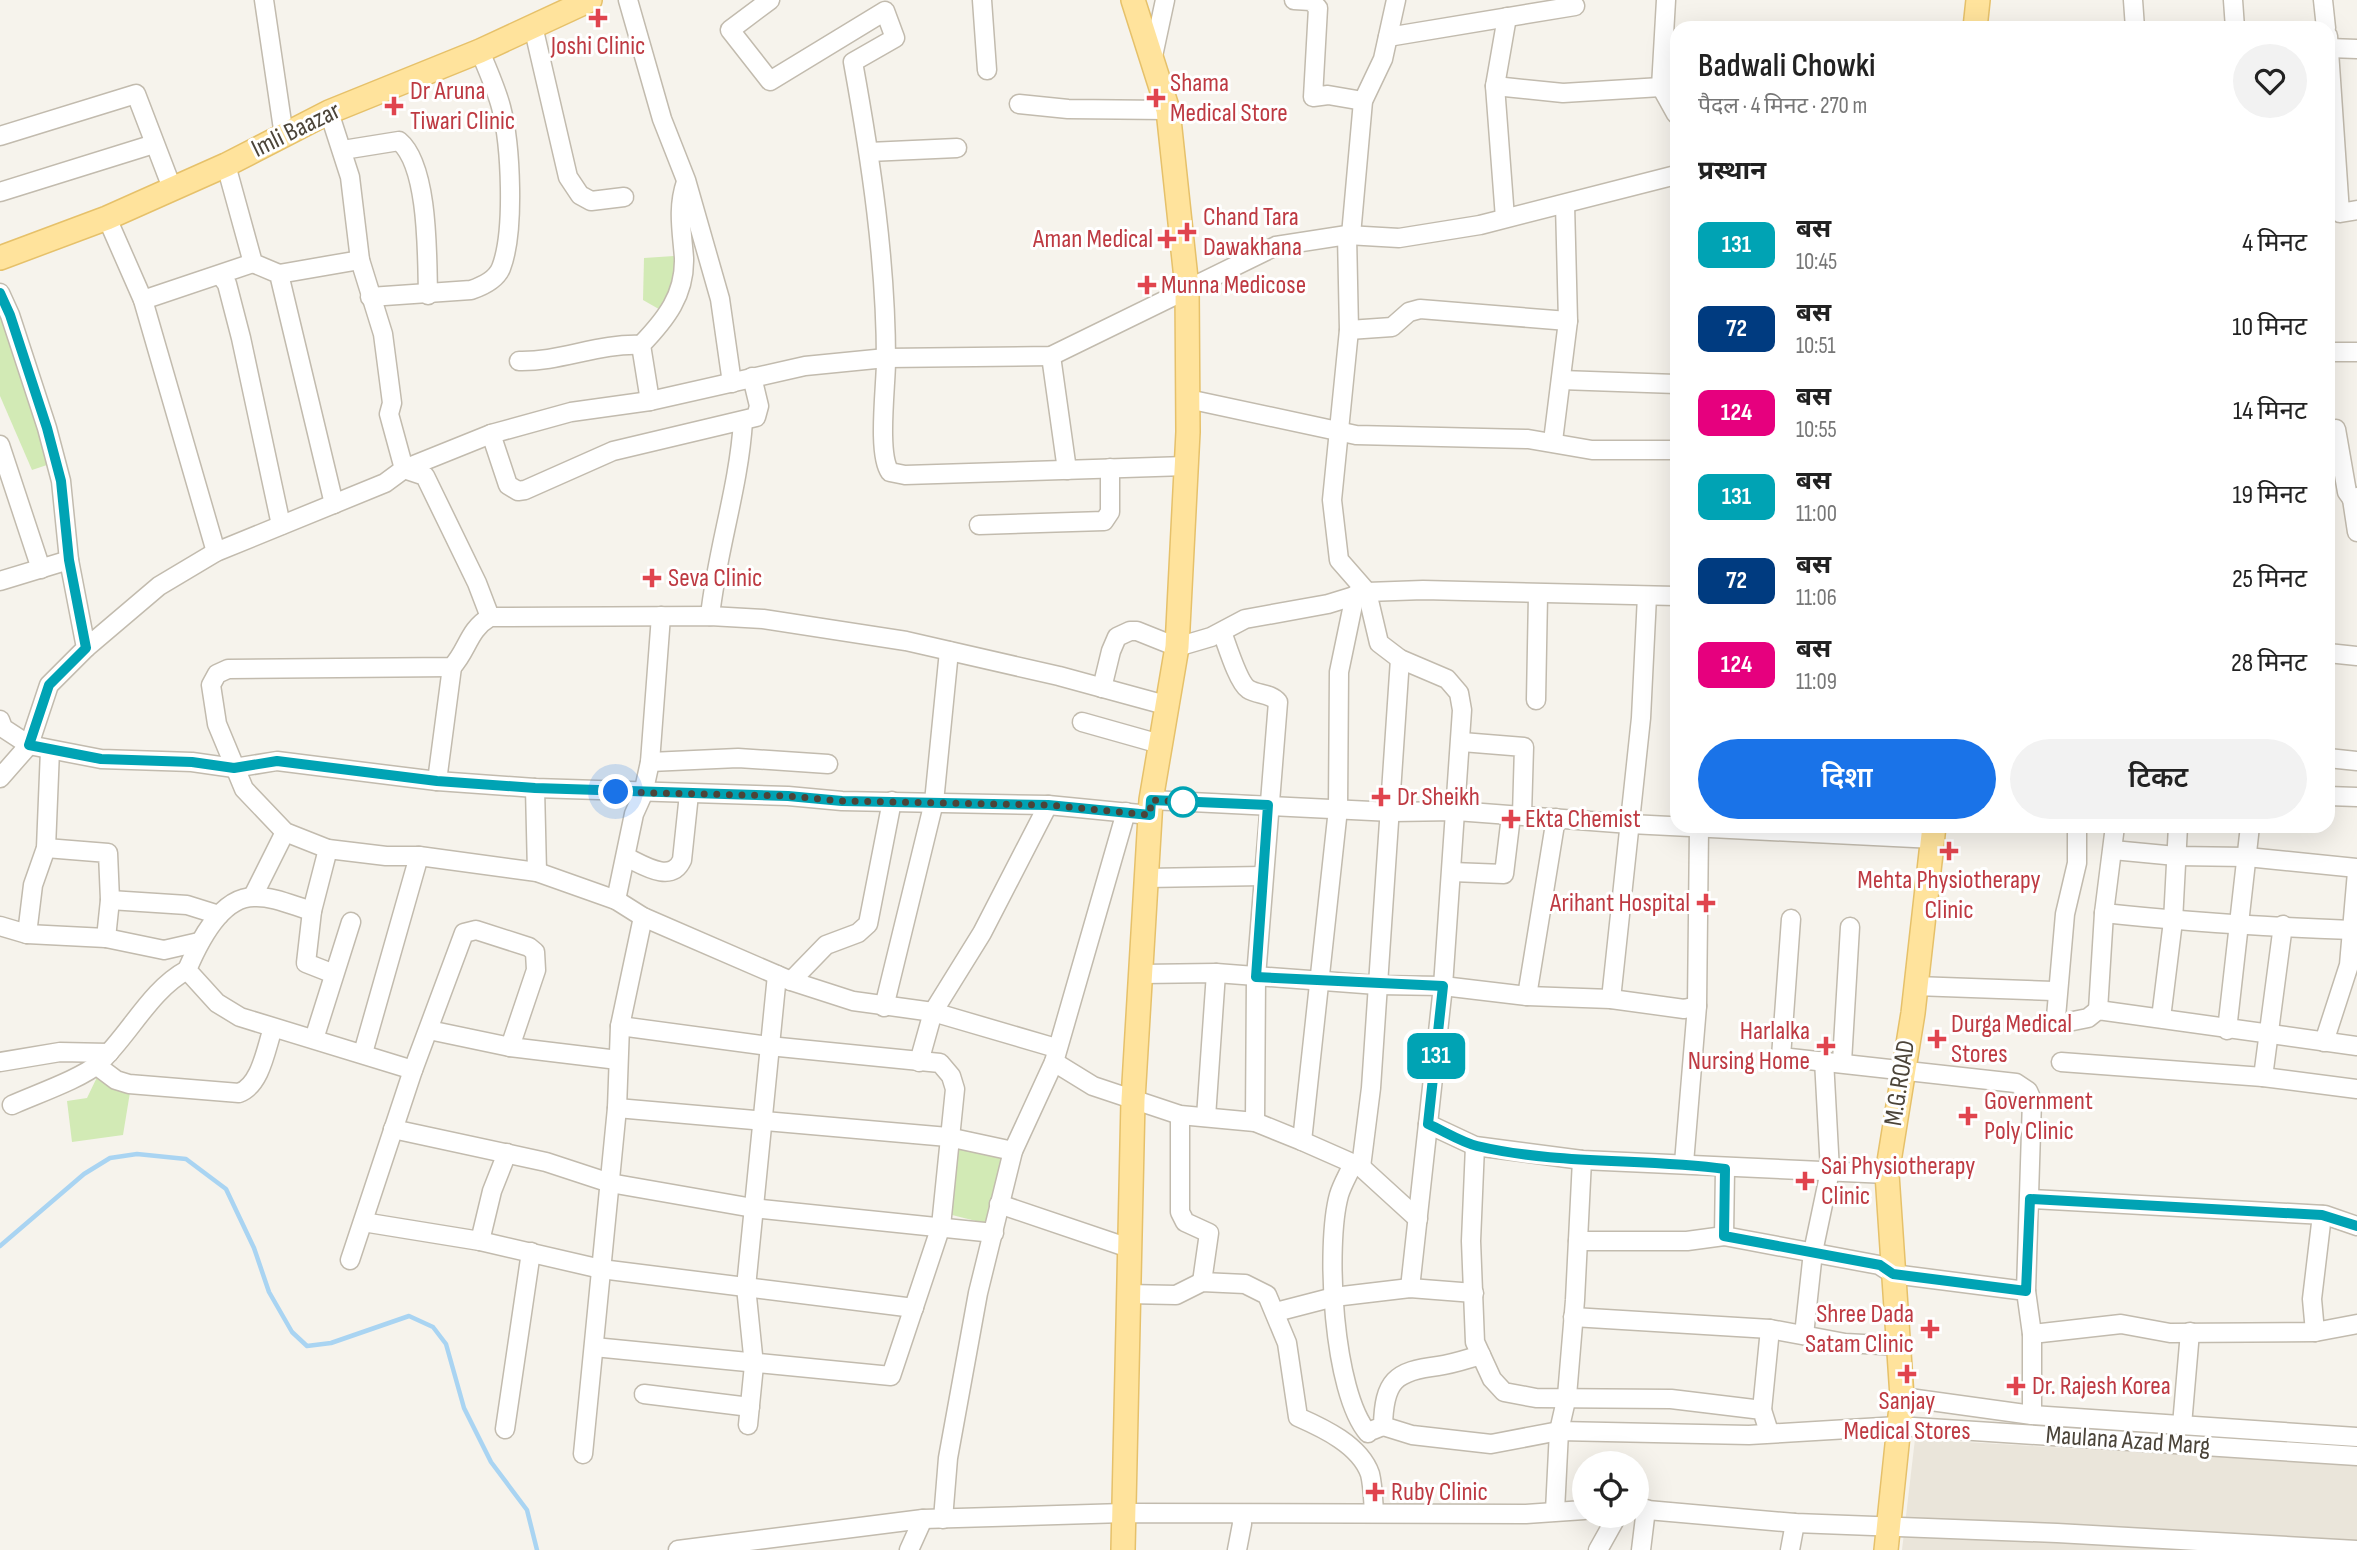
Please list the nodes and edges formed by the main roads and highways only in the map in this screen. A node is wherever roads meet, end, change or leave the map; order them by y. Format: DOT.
graph roads {
  1 [pos="590,0"];
  2 [pos="1133,0"];
  3 [pos="1978,0"];
  4 [pos="1976,21"];
  5 [pos="0,258"];
  6 [pos="1934,833"];
  7 [pos="1123,1550"];
  8 [pos="1886,1550"];
  1 -- 5 [label="main road, Imli Baazar"];
  2 -- 7 [label="main road"];
  3 -- 4 [label="main road"];
  6 -- 8 [label="main road, M.G.ROAD"];
}
